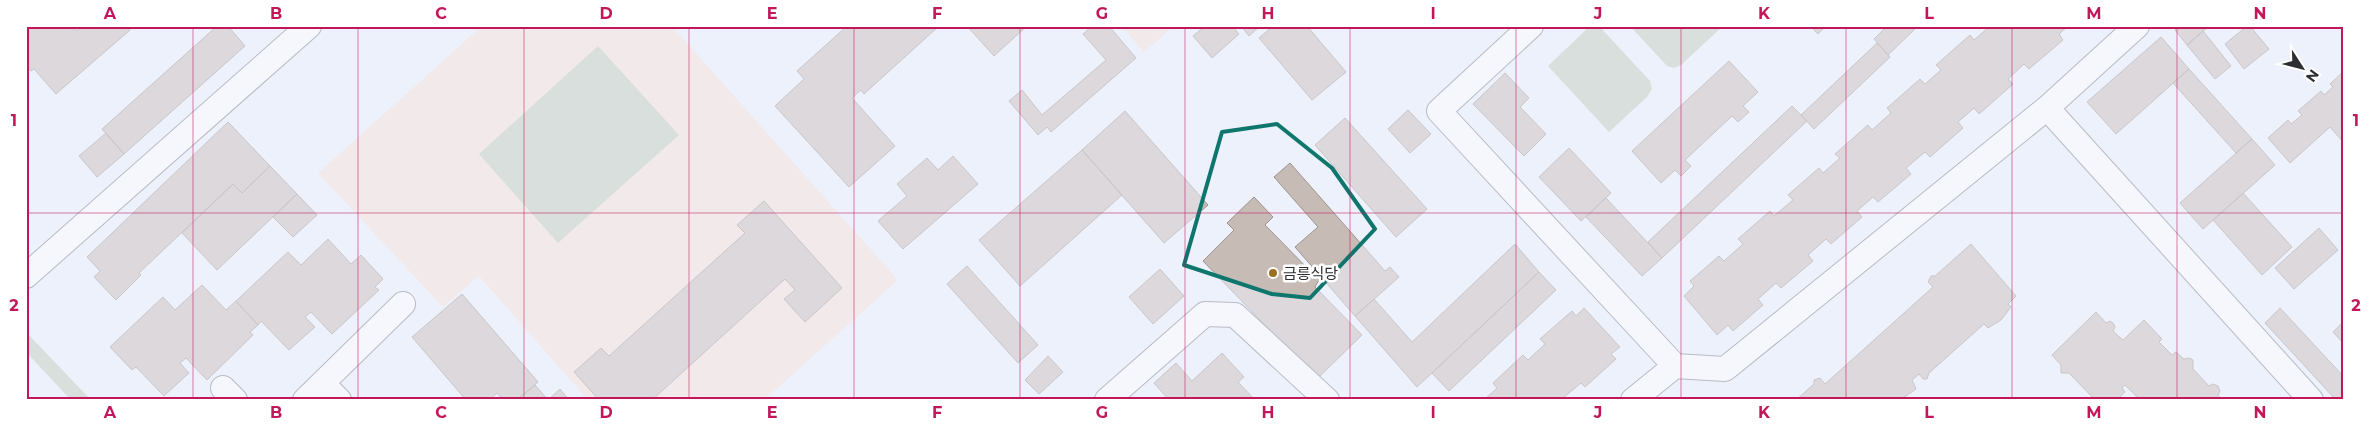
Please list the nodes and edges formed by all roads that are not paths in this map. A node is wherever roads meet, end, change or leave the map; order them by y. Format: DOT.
graph roads {
  1 [pos="309,26"];
  2 [pos="1531,26"];
  3 [pos="2137,26"];
  4 [pos="2047,108"];
  5 [pos="26,276"];
  6 [pos="403,304"];
  7 [pos="1674,366"];
  8 [pos="331,392"];
  9 [pos="1644,397"];
  10 [pos="305,400"];
  11 [pos="1106,400"];
  12 [pos="1327,400"];
  13 [pos="2311,400"];
  1 -- 5 [label="street"];
  2 -- 7 [label="street"];
  3 -- 4 [label="street"];
  4 -- 7 [label="street"];
  4 -- 13 [label="street"];
  6 -- 8 [label="street"];
  7 -- 9 [label="street"];
  8 -- 10 [label="street"];
  11 -- 12 [label="street"];
}
